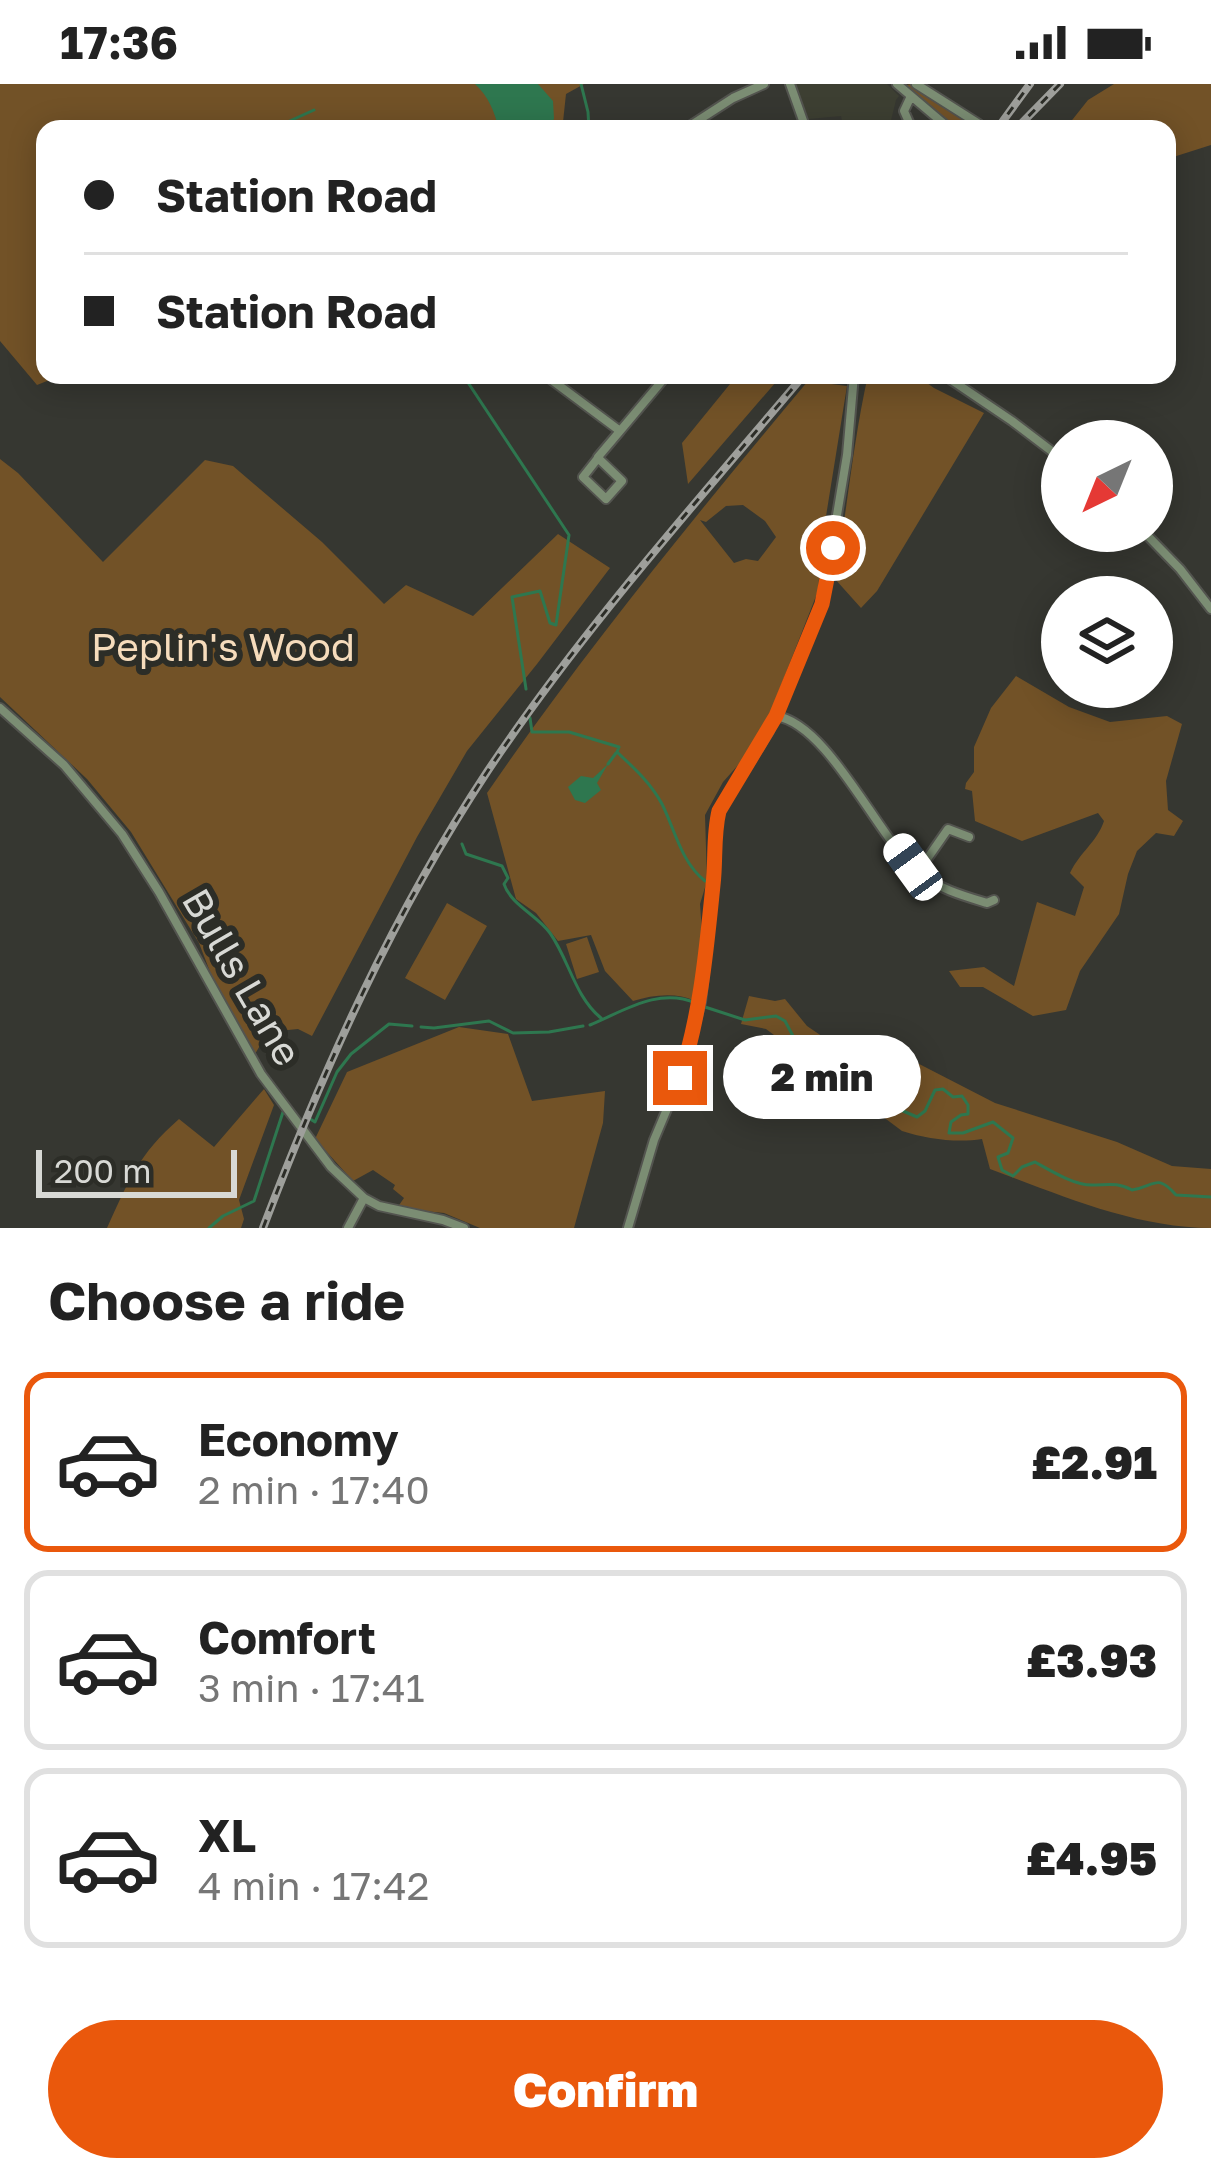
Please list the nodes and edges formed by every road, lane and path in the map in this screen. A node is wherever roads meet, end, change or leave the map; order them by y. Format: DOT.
graph roads {
  1 [pos="764,84"];
  2 [pos="790,84"];
  3 [pos="916,84"];
  4 [pos="899,85"];
  5 [pos="911,96"];
  6 [pos="699,120"];
  7 [pos="803,120"];
  8 [pos="908,120"];
  9 [pos="939,120"];
  10 [pos="973,120"];
  11 [pos="557,384"];
  12 [pos="659,384"];
  13 [pos="853,384"];
  14 [pos="957,384"];
  15 [pos="620,430"];
  16 [pos="1041,443"];
  17 [pos="598,458"];
  18 [pos="1163,552"];
  19 [pos="1211,609"];
  20 [pos="0,708"];
  21 [pos="776,716"];
  22 [pos="969,837"];
  23 [pos="920,874"];
  24 [pos="994,900"];
  25 [pos="364,1198"];
  26 [pos="441,1224"];
  27 [pos="348,1228"];
  28 [pos="464,1228"];
  29 [pos="628,1228"];
  1 -- 6 [label="street"];
  2 -- 7 [label="street"];
  3 -- 10 [label="street"];
  4 -- 5 [label="street"];
  5 -- 8 [label="street"];
  5 -- 9 [label="street"];
  11 -- 15 [label="street"];
  12 -- 15 [label="street"];
  13 -- 21 [label="street"];
  14 -- 16 [label="street"];
  15 -- 17 [label="street"];
  17 -- 17 [label="street"];
  18 -- 19 [label="street"];
  20 -- 25 [label="street, Bulls Lane"];
  21 -- 23 [label="street"];
  21 -- 29 [label="street"];
  22 -- 23 [label="street"];
  23 -- 24 [label="street"];
  25 -- 26 [label="street, Bulls Lane"];
  25 -- 27 [label="street"];
  26 -- 28 [label="street, Bulls Lane"];
}
